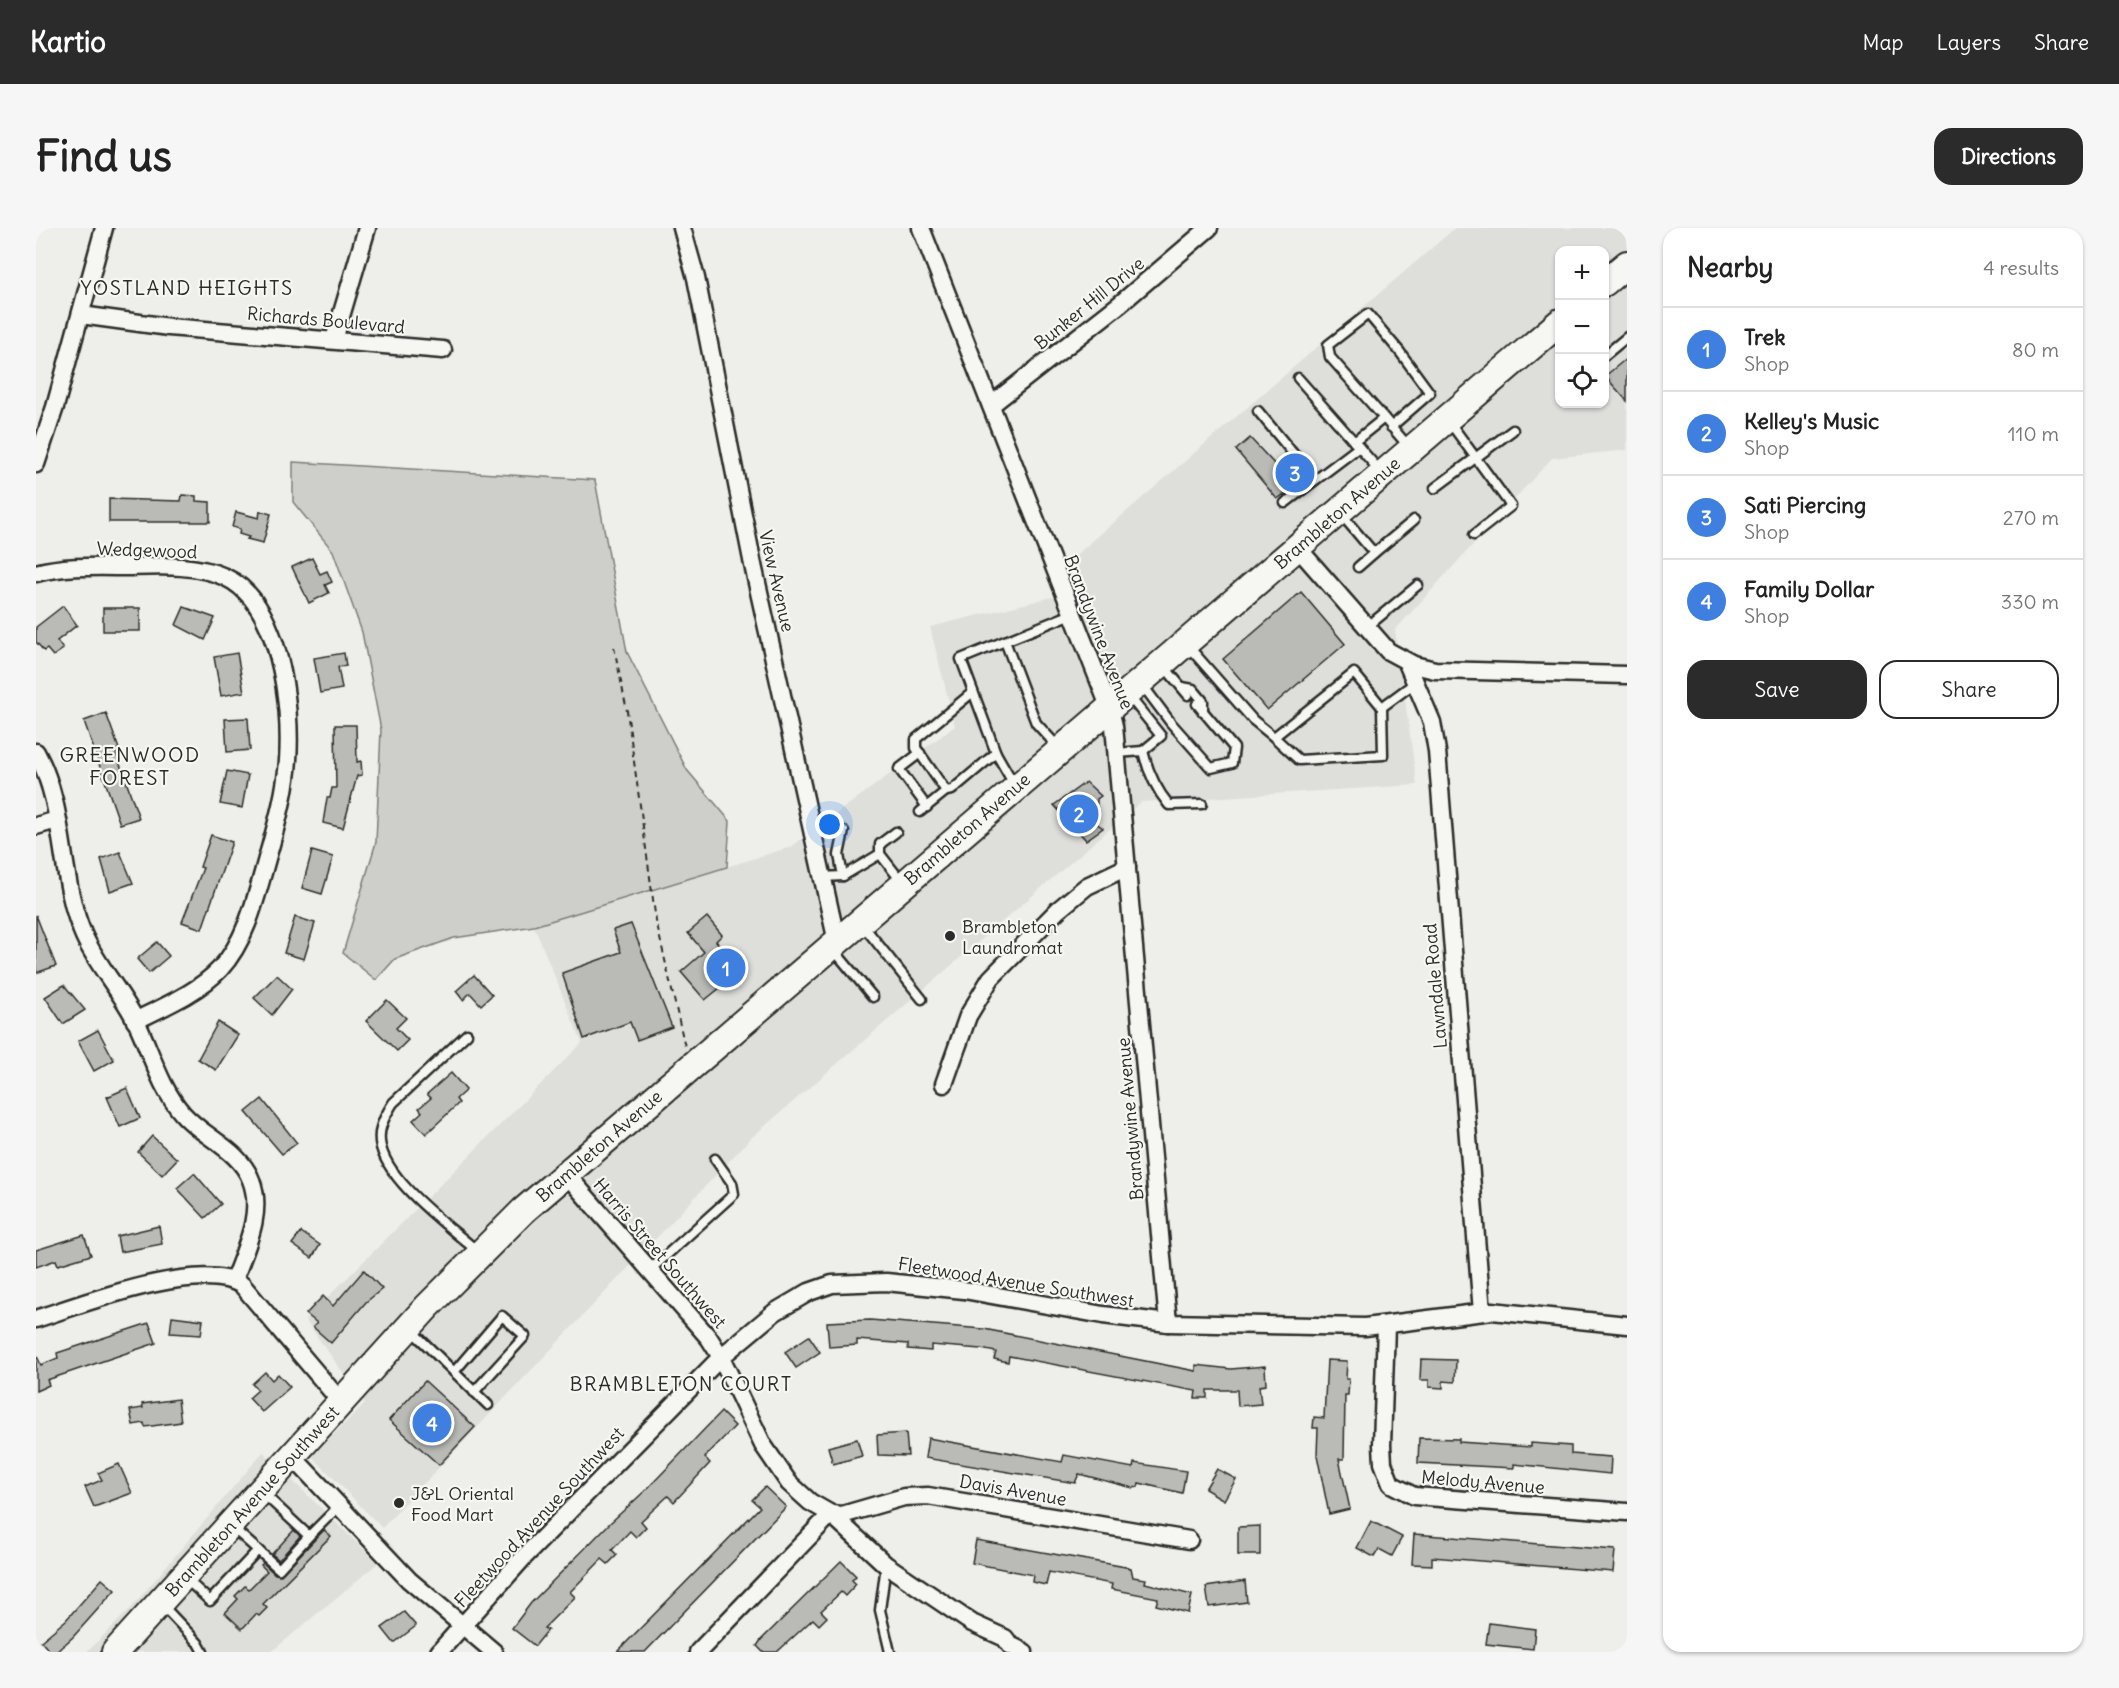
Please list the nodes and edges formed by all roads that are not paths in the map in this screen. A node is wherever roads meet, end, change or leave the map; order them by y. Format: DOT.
graph roads {
  1 [pos="104,228"];
  2 [pos="367,228"];
  3 [pos="682,228"];
  4 [pos="921,228"];
  5 [pos="1209,228"];
  6 [pos="81,315"];
  7 [pos="1555,326"];
  8 [pos="1627,337"];
  9 [pos="334,340"];
  10 [pos="443,350"];
  11 [pos="1607,354"];
  12 [pos="1298,378"];
  13 [pos="991,405"];
  14 [pos="1257,411"];
  15 [pos="1384,418"];
  16 [pos="1447,418"];
  17 [pos="1391,427"];
  18 [pos="1513,430"];
  19 [pos="1357,444"];
  20 [pos="1411,449"];
  21 [pos="1476,458"];
  22 [pos="36,464"];
  23 [pos="1383,474"];
  24 [pos="1315,480"];
  25 [pos="1435,488"];
  26 [pos="1286,503"];
  27 [pos="1339,511"];
  28 [pos="1414,520"];
  29 [pos="1474,535"];
  30 [pos="1297,547"];
  31 [pos="1374,553"];
  32 [pos="1358,567"];
  33 [pos="36,573"];
  34 [pos="1418,585"];
  35 [pos="1072,614"];
  36 [pos="1367,627"];
  37 [pos="1005,641"];
  38 [pos="1185,644"];
  39 [pos="1407,663"];
  40 [pos="1162,664"];
  41 [pos="1627,675"];
  42 [pos="1416,682"];
  43 [pos="1182,687"];
  44 [pos="973,692"];
  45 [pos="1126,695"];
  46 [pos="1188,695"];
  47 [pos="1197,704"];
  48 [pos="1382,707"];
  49 [pos="1203,712"];
  50 [pos="1274,737"];
  51 [pos="1061,750"];
  52 [pos="1143,751"];
  53 [pos="36,752"];
  54 [pos="920,753"];
  55 [pos="996,753"];
  56 [pos="1117,753"];
  57 [pos="1016,787"];
  58 [pos="946,791"];
  59 [pos="1202,804"];
  60 [pos="57,820"];
  61 [pos="36,826"];
  62 [pos="844,831"];
  63 [pos="896,832"];
  64 [pos="879,854"];
  65 [pos="1127,867"];
  66 [pos="843,876"];
  67 [pos="822,877"];
  68 [pos="904,884"];
  69 [pos="860,921"];
  70 [pos="834,944"];
  71 [pos="873,997"];
  72 [pos="922,999"];
  73 [pos="135,1021"];
  74 [pos="467,1034"];
  75 [pos="944,1084"];
  76 [pos="715,1160"];
  77 [pos="566,1174"];
  78 [pos="480,1254"];
  79 [pos="651,1269"];
  80 [pos="234,1280"];
  81 [pos="1482,1312"];
  82 [pos="36,1319"];
  83 [pos="1167,1323"];
  84 [pos="1627,1325"];
  85 [pos="1386,1326"];
  86 [pos="409,1328"];
  87 [pos="388,1351"];
  88 [pos="721,1358"];
  89 [pos="454,1372"];
  90 [pos="474,1392"];
  91 [pos="341,1402"];
  92 [pos="488,1406"];
  93 [pos="293,1457"];
  94 [pos="261,1492"];
  95 [pos="339,1506"];
  96 [pos="1627,1512"];
  97 [pos="831,1514"];
  98 [pos="230,1525"];
  99 [pos="309,1536"];
  100 [pos="1189,1540"];
  101 [pos="258,1550"];
  102 [pos="886,1565"];
  103 [pos="183,1577"];
  104 [pos="160,1603"];
  105 [pos="463,1627"];
  106 [pos="115,1652"];
  107 [pos="202,1652"];
  108 [pos="439,1652"];
  109 [pos="494,1652"];
  110 [pos="698,1652"];
  111 [pos="890,1652"];
  112 [pos="1024,1652"];
  1 -- 6 [label="street"];
  2 -- 9 [label="street"];
  3 -- 67 [label="street, View Avenue"];
  4 -- 13 [label="street, Brandywine Avenue"];
  5 -- 13 [label="street, Bunker Hill Drive"];
  6 -- 9 [label="street, Richards Boulevard"];
  6 -- 22 [label="street"];
  7 -- 16 [label="main road, Brambleton Avenue"];
  8 -- 11 [label="lane"];
  9 -- 10 [label="street, Richards Boulevard"];
  12 -- 19 [label="lane"];
  13 -- 35 [label="street, Brandywine Avenue"];
  14 -- 24 [label="lane"];
  15 -- 17 [label="lane"];
  15 -- 17 [label="lane"];
  15 -- 19 [label="lane"];
  16 -- 20 [label="main road, Brambleton Avenue"];
  16 -- 21 [label="lane"];
  17 -- 20 [label="lane"];
  18 -- 21 [label="lane"];
  19 -- 23 [label="lane"];
  19 -- 24 [label="lane"];
  20 -- 23 [label="main road, Brambleton Avenue"];
  21 -- 25 [label="lane"];
  21 -- 29 [label="lane"];
  23 -- 27 [label="main road, Brambleton Avenue"];
  24 -- 26 [label="lane"];
  27 -- 30 [label="main road, Brambleton Avenue"];
  27 -- 31 [label="lane"];
  28 -- 31 [label="lane"];
  30 -- 36 [label="street"];
  30 -- 38 [label="main road, Brambleton Avenue"];
  31 -- 32 [label="lane"];
  33 -- 73 [label="street, Wedgewood"];
  34 -- 36 [label="lane"];
  35 -- 37 [label="lane"];
  35 -- 45 [label="street, Brandywine Avenue"];
  36 -- 39 [label="street"];
  37 -- 44 [label="lane"];
  37 -- 51 [label="lane"];
  38 -- 40 [label="main road, Brambleton Avenue"];
  38 -- 50 [label="lane"];
  39 -- 41 [label="street"];
  39 -- 42 [label="street, Lawndale Road"];
  40 -- 43 [label="lane"];
  40 -- 45 [label="main road, Brambleton Avenue"];
  42 -- 48 [label="lane"];
  42 -- 81 [label="street, Lawndale Road"];
  43 -- 46 [label="lane"];
  43 -- 49 [label="lane"];
  44 -- 54 [label="lane"];
  44 -- 55 [label="lane"];
  45 -- 49 [label="lane"];
  45 -- 51 [label="main road, Brambleton Avenue"];
  45 -- 52 [label="lane"];
  45 -- 56 [label="street, Brandywine Avenue"];
  47 -- 49 [label="lane"];
  48 -- 50 [label="lane"];
  48 -- 50 [label="lane"];
  51 -- 57 [label="main road, Brambleton Avenue"];
  52 -- 56 [label="lane"];
  52 -- 59 [label="lane"];
  53 -- 60 [label="street"];
  54 -- 58 [label="lane"];
  54 -- 58 [label="lane"];
  55 -- 57 [label="lane"];
  55 -- 58 [label="lane"];
  56 -- 65 [label="street, Brandywine Avenue"];
  57 -- 68 [label="main road, Brambleton Avenue"];
  60 -- 61 [label="street"];
  60 -- 73 [label="street"];
  62 -- 66 [label="lane"];
  63 -- 64 [label="lane"];
  64 -- 66 [label="lane"];
  64 -- 68 [label="lane"];
  65 -- 75 [label="street"];
  65 -- 83 [label="street, Brandywine Avenue"];
  66 -- 67 [label="lane"];
  67 -- 70 [label="street, View Avenue"];
  68 -- 69 [label="main road, Brambleton Avenue"];
  69 -- 70 [label="main road, Brambleton Avenue"];
  69 -- 72 [label="lane"];
  70 -- 71 [label="lane"];
  70 -- 77 [label="main road, Brambleton Avenue"];
  73 -- 80 [label="street"];
  74 -- 78 [label="lane"];
  76 -- 79 [label="lane"];
  77 -- 78 [label="main road, Brambleton Avenue"];
  77 -- 79 [label="street, Harris Street Southwest"];
  78 -- 86 [label="main road, Brambleton Avenue"];
  79 -- 88 [label="street, Harris Street Southwest"];
  80 -- 82 [label="street"];
  80 -- 91 [label="street"];
  81 -- 84 [label="street, Fleetwood Avenue Southwest"];
  81 -- 85 [label="street, Fleetwood Avenue Southwest"];
  83 -- 85 [label="street, Fleetwood Avenue Southwest"];
  83 -- 88 [label="street, Fleetwood Avenue Southwest"];
  85 -- 96 [label="street, Melody Avenue"];
  86 -- 87 [label="main road, Brambleton Avenue"];
  86 -- 89 [label="lane"];
  87 -- 91 [label="main road, Brambleton Avenue Southwest"];
  88 -- 97 [label="street, Harris Street Southwest"];
  88 -- 105 [label="street, Fleetwood Avenue Southwest"];
  89 -- 90 [label="lane"];
  89 -- 90 [label="lane"];
  90 -- 92 [label="lane"];
  91 -- 93 [label="main road, Brambleton Avenue Southwest"];
  93 -- 94 [label="main road, Brambleton Avenue Southwest"];
  93 -- 95 [label="street"];
  94 -- 98 [label="main road, Brambleton Avenue Southwest"];
  94 -- 99 [label="lane"];
  95 -- 99 [label="lane"];
  95 -- 105 [label="street"];
  97 -- 100 [label="street, Davis Avenue"];
  97 -- 102 [label="street, Harris Street Southwest"];
  97 -- 110 [label="street"];
  98 -- 101 [label="lane"];
  98 -- 103 [label="main road, Brambleton Avenue Southwest"];
  99 -- 101 [label="lane"];
  101 -- 103 [label="lane"];
  102 -- 111 [label="lane"];
  102 -- 112 [label="street, Harris Street Southwest"];
  103 -- 104 [label="main road, Brambleton Avenue Southwest"];
  104 -- 106 [label="main road, Brambleton Avenue Southwest"];
  104 -- 107 [label="lane"];
  105 -- 108 [label="street, Fleetwood Avenue Southwest"];
  105 -- 109 [label="street"];
}
